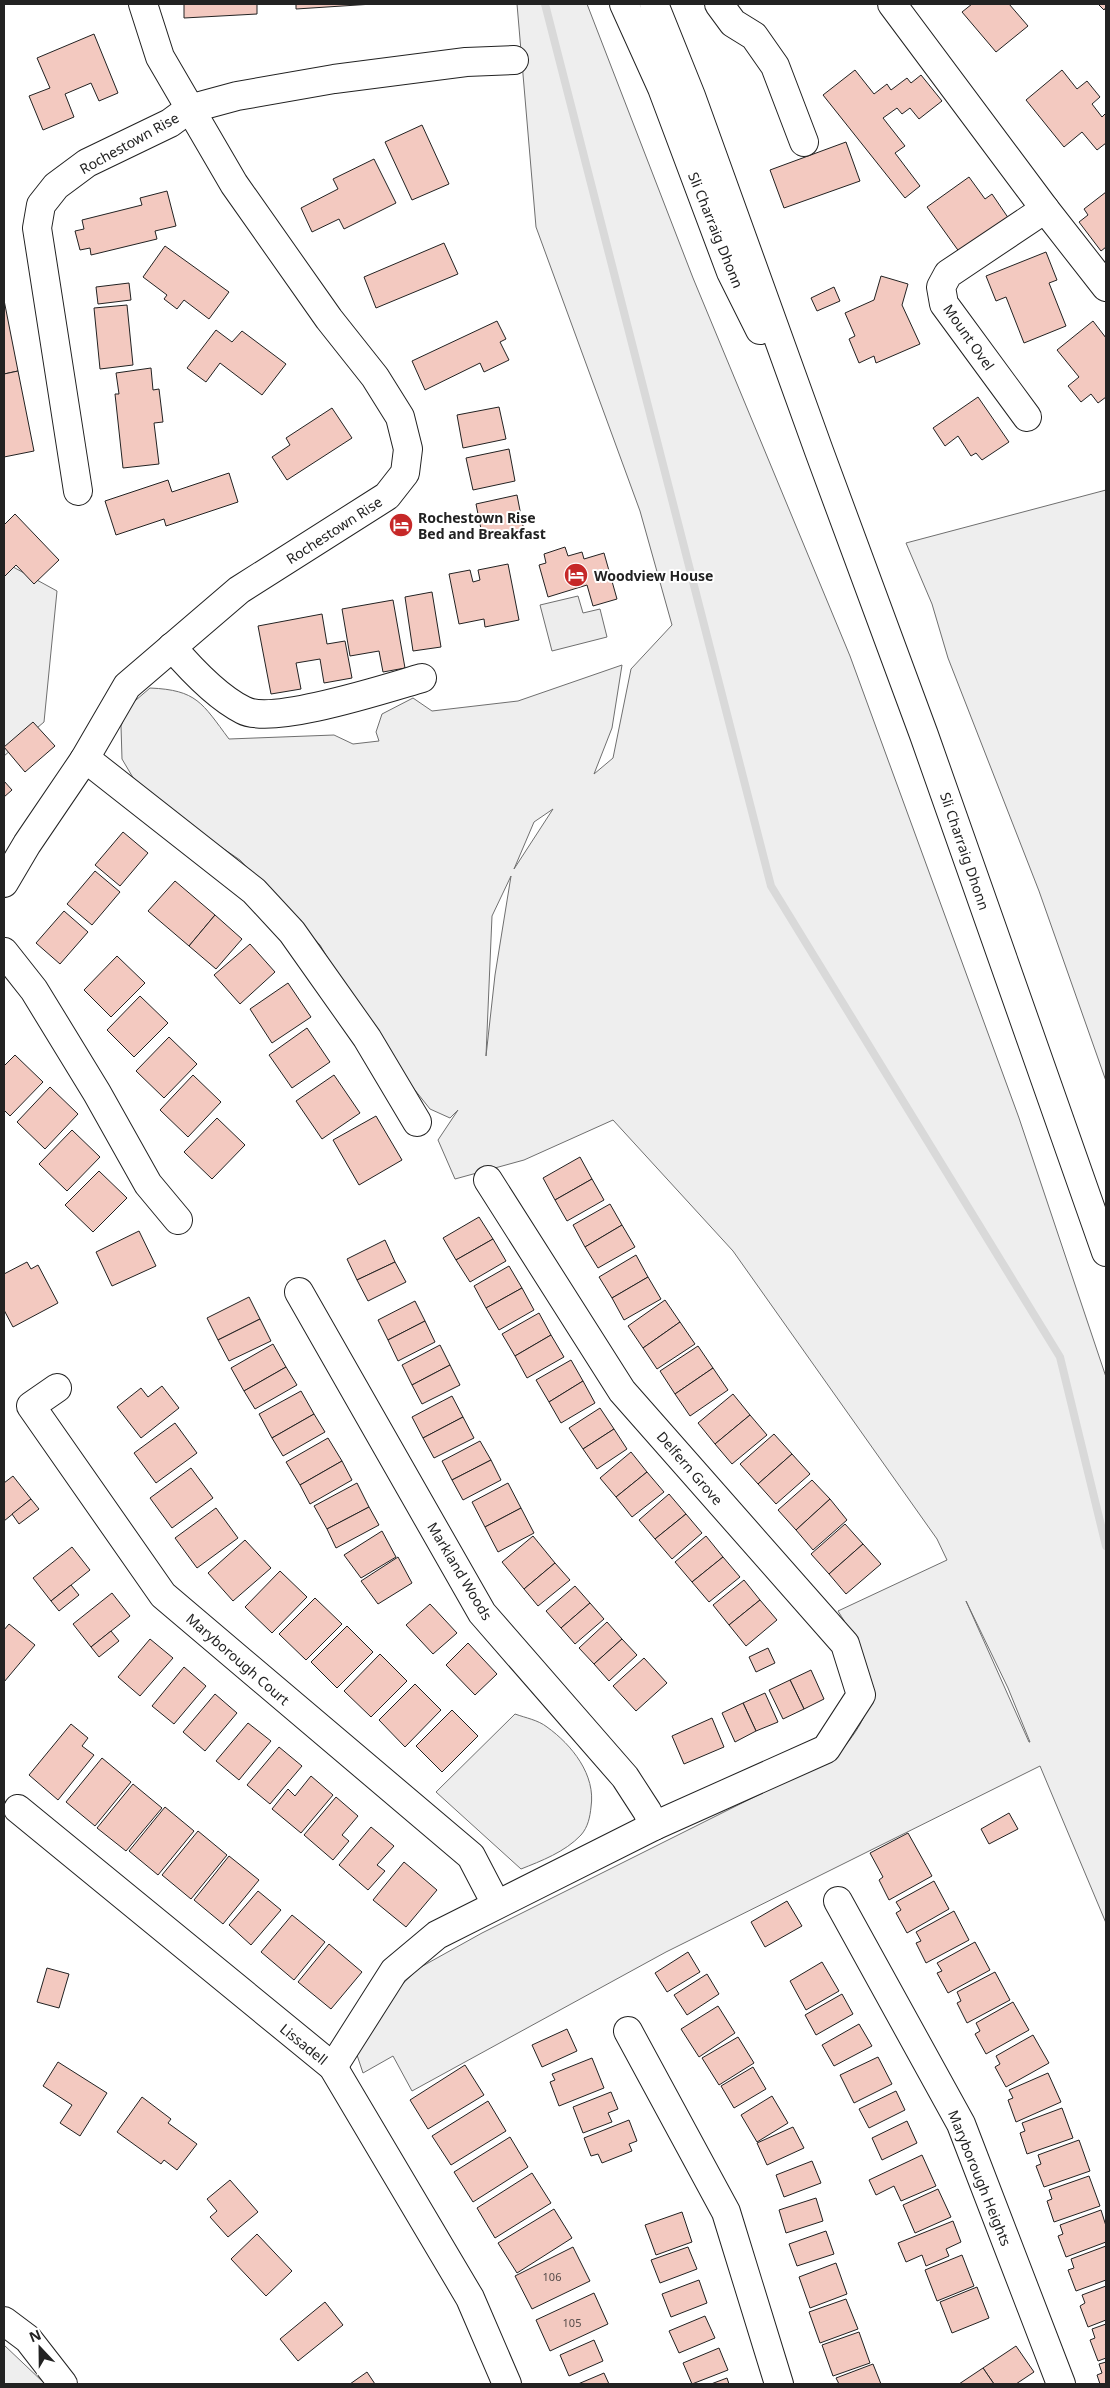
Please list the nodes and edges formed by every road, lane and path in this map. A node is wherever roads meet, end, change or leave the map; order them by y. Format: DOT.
graph roads {
  1 [pos="143,4"];
  2 [pos="624,4"];
  3 [pos="654,4"];
  4 [pos="719,4"];
  5 [pos="892,4"];
  6 [pos="514,60"];
  7 [pos="189,109"];
  8 [pos="804,142"];
  9 [pos="1045,209"];
  10 [pos="1106,287"];
  11 [pos="1026,417"];
  12 [pos="819,451"];
  13 [pos="78,491"];
  14 [pos="172,647"];
  15 [pos="422,678"];
  16 [pos="84,760"];
  17 [pos="4,883"];
  18 [pos="4,952"];
  19 [pos="417,1122"];
  20 [pos="488,1180"];
  21 [pos="178,1220"];
  22 [pos="1106,1252"];
  23 [pos="299,1292"];
  24 [pos="57,1388"];
  25 [pos="18,1809"];
  26 [pos="654,1826"];
  27 [pos="838,1901"];
  28 [pos="496,1904"];
  29 [pos="628,2031"];
  30 [pos="332,2067"];
  31 [pos="4,2321"];
  32 [pos="63,2384"];
  33 [pos="507,2384"];
  34 [pos="779,2384"];
  35 [pos="1061,2384"];
  1 -- 7 [label="main road, Rochestown Rise"];
  2 -- 12 [label="main road, Sli Charraig Dhonn"];
  3 -- 12 [label="main road, Sli Charraig Dhonn"];
  4 -- 8 [label="main road"];
  5 -- 9 [label="main road"];
  6 -- 7 [label="main road, Rochestown Rise"];
  7 -- 13 [label="main road, Rochestown Rise"];
  7 -- 14 [label="main road, Rochestown Rise"];
  9 -- 10 [label="main road"];
  9 -- 11 [label="main road, Mount Ovel"];
  12 -- 22 [label="main road, Sli Charraig Dhonn"];
  14 -- 15 [label="main road"];
  14 -- 16 [label="main road, Rochestown Rise"];
  16 -- 17 [label="main road, Rochestown Rise"];
  16 -- 19 [label="main road"];
  18 -- 21 [label="main road"];
  20 -- 26 [label="main road, Delfern Grove"];
  23 -- 26 [label="main road, Markland Woods"];
  24 -- 28 [label="main road, Maryborough Court"];
  25 -- 30 [label="main road, Lissadell"];
  26 -- 28 [label="main road"];
  27 -- 35 [label="main road, Maryborough Heights"];
  28 -- 30 [label="main road"];
  29 -- 34 [label="main road"];
  30 -- 33 [label="main road, Lissadell"];
  31 -- 32 [label="main road"];
}
